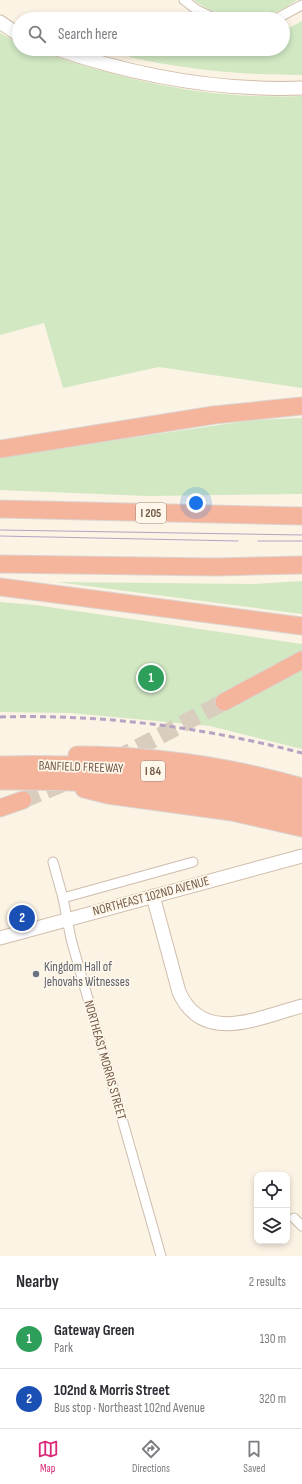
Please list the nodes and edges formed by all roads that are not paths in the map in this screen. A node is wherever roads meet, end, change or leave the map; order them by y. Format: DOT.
graph roads {
  1 [pos="184,0"];
  2 [pos="302,5"];
  3 [pos="201,12"];
  4 [pos="289,12"];
  5 [pos="0,22"];
  6 [pos="12,30"];
  7 [pos="81,56"];
  8 [pos="302,88"];
  9 [pos="302,406"];
  10 [pos="0,449"];
  11 [pos="0,509"];
  12 [pos="302,516"];
  13 [pos="0,564"];
  14 [pos="302,565"];
  15 [pos="0,587"];
  16 [pos="302,626"];
  17 [pos="302,660"];
  18 [pos="224,702"];
  19 [pos="0,754"];
  20 [pos="0,765"];
  21 [pos="50,780"];
  22 [pos="0,781"];
  23 [pos="302,787"];
  24 [pos="23,800"];
  25 [pos="302,802"];
  26 [pos="0,808"];
  27 [pos="302,816"];
  28 [pos="302,828"];
  29 [pos="302,856"];
  30 [pos="53,862"];
  31 [pos="193,862"];
  32 [pos="153,896"];
  33 [pos="63,898"];
  34 [pos="67,919"];
  35 [pos="0,938"];
  36 [pos="302,1006"];
  37 [pos="294,1218"];
  38 [pos="302,1226"];
  39 [pos="161,1256"];
  1 -- 3 [label="street"];
  2 -- 4 [label="street"];
  5 -- 6 [label="main road"];
  7 -- 8 [label="main road"];
  9 -- 10 [label="highway"];
  11 -- 12 [label="highway, I 205"];
  13 -- 14 [label="highway"];
  15 -- 16 [label="highway"];
  17 -- 18 [label="highway"];
  19 -- 23 [label="highway"];
  20 -- 25 [label="highway, BANFIELD FREEWAY / I 84"];
  21 -- 22 [label="highway, BANFIELD FREEWAY / I 84"];
  21 -- 27 [label="highway, BANFIELD FREEWAY / I 84"];
  21 -- 28 [label="highway"];
  24 -- 26 [label="highway"];
  29 -- 32 [label="main road, NORTHEAST 102ND AVENUE"];
  30 -- 33 [label="street, NORTHEAST MORRIS STREET"];
  31 -- 33 [label="street"];
  32 -- 34 [label="main road, NORTHEAST 102ND AVENUE"];
  32 -- 36 [label="main road"];
  33 -- 34 [label="street, NORTHEAST MORRIS STREET"];
  34 -- 35 [label="main road, NORTHEAST 102ND AVENUE"];
  34 -- 39 [label="street, NORTHEAST MORRIS STREET"];
  37 -- 38 [label="street"];
}
